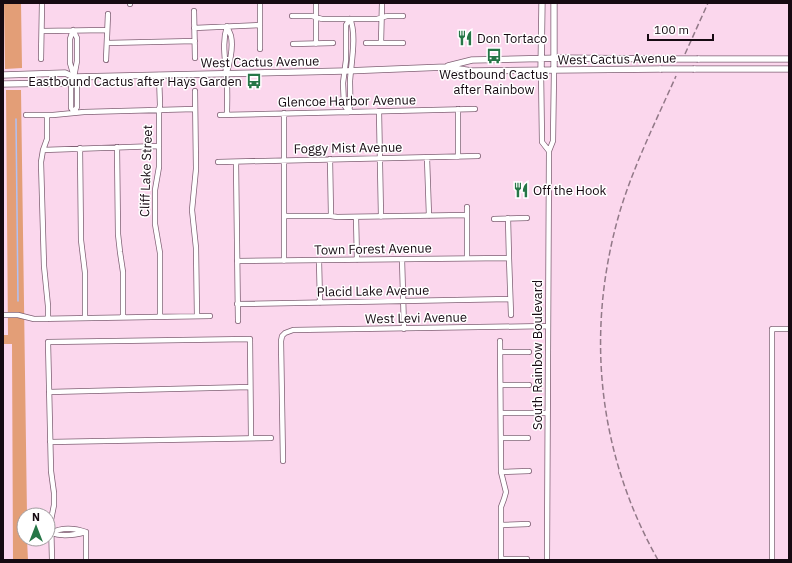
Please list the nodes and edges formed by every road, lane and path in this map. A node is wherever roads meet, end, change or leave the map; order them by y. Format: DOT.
graph roads {
  1 [pos="42,3"];
  2 [pos="260,3"];
  3 [pos="316,3"];
  4 [pos="382,3"];
  5 [pos="542,3"];
  6 [pos="554,3"];
  7 [pos="194,11"];
  8 [pos="108,14"];
  9 [pos="292,16"];
  10 [pos="403,16"];
  11 [pos="316,18"];
  12 [pos="382,18"];
  13 [pos="350,19"];
  14 [pos="260,25"];
  15 [pos="227,26"];
  16 [pos="194,28"];
  17 [pos="73,30"];
  18 [pos="107,30"];
  19 [pos="42,31"];
  20 [pos="195,41"];
  21 [pos="107,43"];
  22 [pos="333,43"];
  23 [pos="366,43"];
  24 [pos="381,43"];
  25 [pos="403,43"];
  26 [pos="293,44"];
  27 [pos="316,44"];
  28 [pos="260,49"];
  29 [pos="195,58"];
  30 [pos="554,58"];
  31 [pos="41,59"];
  32 [pos="541,59"];
  33 [pos="789,59"];
  34 [pos="106,60"];
  35 [pos="446,67"];
  36 [pos="789,69"];
  37 [pos="554,70"];
  38 [pos="348,71"];
  39 [pos="541,71"];
  40 [pos="226,73"];
  41 [pos="3,75"];
  42 [pos="159,75"];
  43 [pos="74,77"];
  44 [pos="3,84"];
  45 [pos="194,90"];
  46 [pos="195,109"];
  47 [pos="458,109"];
  48 [pos="475,109"];
  49 [pos="159,110"];
  50 [pos="379,111"];
  51 [pos="74,112"];
  52 [pos="349,112"];
  53 [pos="284,113"];
  54 [pos="227,114"];
  55 [pos="26,115"];
  56 [pos="46,115"];
  57 [pos="220,115"];
  58 [pos="159,146"];
  59 [pos="80,148"];
  60 [pos="117,148"];
  61 [pos="43,150"];
  62 [pos="549,151"];
  63 [pos="478,156"];
  64 [pos="458,157"];
  65 [pos="380,158"];
  66 [pos="428,158"];
  67 [pos="330,160"];
  68 [pos="284,161"];
  69 [pos="218,162"];
  70 [pos="236,162"];
  71 [pos="467,207"];
  72 [pos="467,215"];
  73 [pos="284,216"];
  74 [pos="331,216"];
  75 [pos="429,216"];
  76 [pos="356,217"];
  77 [pos="381,217"];
  78 [pos="508,218"];
  79 [pos="527,218"];
  80 [pos="494,219"];
  81 [pos="467,258"];
  82 [pos="509,258"];
  83 [pos="402,259"];
  84 [pos="319,260"];
  85 [pos="357,260"];
  86 [pos="237,261"];
  87 [pos="284,261"];
  88 [pos="510,299"];
  89 [pos="403,301"];
  90 [pos="320,303"];
  91 [pos="237,304"];
  92 [pos="3,315"];
  93 [pos="510,315"];
  94 [pos="160,316"];
  95 [pos="197,316"];
  96 [pos="210,316"];
  97 [pos="123,317"];
  98 [pos="48,318"];
  99 [pos="86,318"];
  100 [pos="238,321"];
  101 [pos="548,326"];
  102 [pos="404,329"];
  103 [pos="789,329"];
  104 [pos="500,341"];
  105 [pos="501,352"];
  106 [pos="529,352"];
  107 [pos="501,385"];
  108 [pos="528,385"];
  109 [pos="250,387"];
  110 [pos="49,392"];
  111 [pos="501,413"];
  112 [pos="547,413"];
  113 [pos="251,438"];
  114 [pos="271,438"];
  115 [pos="501,438"];
  116 [pos="528,438"];
  117 [pos="50,442"];
  118 [pos="283,461"];
  119 [pos="529,471"];
  120 [pos="501,472"];
  121 [pos="54,507"];
  122 [pos="528,524"];
  123 [pos="501,525"];
  124 [pos="56,535"];
  125 [pos="52,547"];
  126 [pos="528,559"];
  127 [pos="52,560"];
  128 [pos="86,560"];
  129 [pos="501,560"];
  130 [pos="547,560"];
  131 [pos="772,560"];
  1 -- 19 [label="street"];
  2 -- 14 [label="street"];
  3 -- 11 [label="street"];
  4 -- 12 [label="street"];
  5 -- 32 [label="main road, South Rainbow Boulevard"];
  6 -- 30 [label="main road, South Rainbow Boulevard"];
  7 -- 16 [label="street"];
  8 -- 18 [label="street"];
  9 -- 11 [label="street"];
  10 -- 12 [label="street"];
  11 -- 13 [label="street"];
  11 -- 27 [label="street"];
  12 -- 13 [label="street"];
  12 -- 24 [label="street"];
  13 -- 38 [label="street"];
  14 -- 15 [label="street"];
  14 -- 28 [label="street"];
  15 -- 16 [label="street"];
  15 -- 40 [label="street"];
  16 -- 20 [label="street"];
  17 -- 18 [label="street"];
  17 -- 19 [label="street"];
  17 -- 43 [label="street"];
  18 -- 21 [label="street"];
  19 -- 31 [label="street"];
  20 -- 21 [label="street"];
  20 -- 29 [label="street"];
  21 -- 34 [label="street"];
  22 -- 27 [label="street"];
  23 -- 24 [label="street"];
  24 -- 25 [label="street"];
  26 -- 27 [label="street"];
  30 -- 32 [label="main road, West Cactus Avenue"];
  30 -- 33 [label="main road, West Cactus Avenue, bridge"];
  30 -- 37 [label="main road, South Rainbow Boulevard"];
  32 -- 35 [label="main road, West Cactus Avenue"];
  32 -- 39 [label="main road, South Rainbow Boulevard"];
  35 -- 38 [label="main road, West Cactus Avenue"];
  35 -- 39 [label="main road, West Cactus Avenue"];
  36 -- 37 [label="main road, West Cactus Avenue, bridge"];
  37 -- 39 [label="main road, West Cactus Avenue"];
  37 -- 62 [label="street, South Rainbow Boulevard"];
  38 -- 40 [label="main road, West Cactus Avenue"];
  38 -- 52 [label="street"];
  39 -- 62 [label="street, South Rainbow Boulevard"];
  40 -- 42 [label="main road, West Cactus Avenue"];
  40 -- 54 [label="street"];
  41 -- 43 [label="main road, West Cactus Avenue"];
  42 -- 43 [label="main road, West Cactus Avenue"];
  42 -- 49 [label="street, Cliff Lake Street"];
  43 -- 44 [label="main road, West Cactus Avenue"];
  43 -- 51 [label="street"];
  45 -- 46 [label="street"];
  46 -- 49 [label="street"];
  46 -- 95 [label="street"];
  47 -- 48 [label="street, Glencoe Harbor Avenue"];
  47 -- 50 [label="street, Glencoe Harbor Avenue"];
  47 -- 64 [label="street"];
  49 -- 51 [label="street"];
  49 -- 58 [label="street, Cliff Lake Street"];
  50 -- 52 [label="street, Glencoe Harbor Avenue"];
  50 -- 65 [label="street"];
  51 -- 56 [label="street"];
  52 -- 53 [label="street, Glencoe Harbor Avenue"];
  53 -- 54 [label="street, Glencoe Harbor Avenue"];
  53 -- 68 [label="street"];
  54 -- 57 [label="street, Glencoe Harbor Avenue"];
  55 -- 56 [label="street"];
  56 -- 61 [label="street"];
  58 -- 60 [label="street"];
  58 -- 94 [label="street, Cliff Lake Street"];
  59 -- 60 [label="street"];
  59 -- 61 [label="street"];
  59 -- 99 [label="street"];
  60 -- 97 [label="street"];
  61 -- 98 [label="street"];
  62 -- 101 [label="street, South Rainbow Boulevard"];
  63 -- 64 [label="street, Foggy Mist Avenue"];
  64 -- 66 [label="street, Foggy Mist Avenue"];
  65 -- 66 [label="street, Foggy Mist Avenue"];
  65 -- 67 [label="street, Foggy Mist Avenue"];
  65 -- 77 [label="street"];
  66 -- 75 [label="street"];
  67 -- 68 [label="street, Foggy Mist Avenue"];
  67 -- 74 [label="street"];
  68 -- 70 [label="street, Foggy Mist Avenue"];
  68 -- 73 [label="street"];
  69 -- 70 [label="street, Foggy Mist Avenue"];
  70 -- 86 [label="street"];
  71 -- 72 [label="street"];
  72 -- 75 [label="street"];
  72 -- 81 [label="street"];
  73 -- 74 [label="street"];
  73 -- 87 [label="street"];
  74 -- 76 [label="street"];
  75 -- 77 [label="street"];
  76 -- 77 [label="street"];
  76 -- 85 [label="street"];
  78 -- 79 [label="street"];
  78 -- 80 [label="street"];
  78 -- 82 [label="street"];
  81 -- 82 [label="street, Town Forest Avenue"];
  81 -- 83 [label="street, Town Forest Avenue"];
  82 -- 88 [label="street"];
  83 -- 85 [label="street, Town Forest Avenue"];
  83 -- 89 [label="street"];
  84 -- 85 [label="street, Town Forest Avenue"];
  84 -- 87 [label="street, Town Forest Avenue"];
  84 -- 90 [label="street"];
  86 -- 87 [label="street, Town Forest Avenue"];
  86 -- 91 [label="street"];
  88 -- 89 [label="street, Placid Lake Avenue"];
  88 -- 93 [label="street"];
  89 -- 90 [label="street, Placid Lake Avenue"];
  89 -- 102 [label="street"];
  90 -- 91 [label="street, Placid Lake Avenue"];
  91 -- 100 [label="street"];
  92 -- 98 [label="street"];
  94 -- 95 [label="street"];
  94 -- 97 [label="street"];
  95 -- 96 [label="street"];
  97 -- 99 [label="street"];
  98 -- 99 [label="street"];
  101 -- 102 [label="street, West Levi Avenue"];
  101 -- 112 [label="street, South Rainbow Boulevard"];
  102 -- 118 [label="street, West Levi Avenue"];
  103 -- 131 [label="street"];
  104 -- 105 [label="street"];
  105 -- 106 [label="street"];
  105 -- 107 [label="street"];
  107 -- 108 [label="street"];
  107 -- 111 [label="street"];
  109 -- 110 [label="street"];
  109 -- 110 [label="street"];
  109 -- 113 [label="street"];
  110 -- 117 [label="street"];
  111 -- 112 [label="street"];
  111 -- 115 [label="street"];
  112 -- 130 [label="street, South Rainbow Boulevard"];
  113 -- 114 [label="street"];
  113 -- 117 [label="street"];
  115 -- 116 [label="street"];
  115 -- 120 [label="street"];
  117 -- 121 [label="street"];
  119 -- 120 [label="street"];
  120 -- 123 [label="street"];
  122 -- 123 [label="street"];
  123 -- 129 [label="street"];
  124 -- 128 [label="street"];
  125 -- 127 [label="street"];
  126 -- 129 [label="street"];
}
